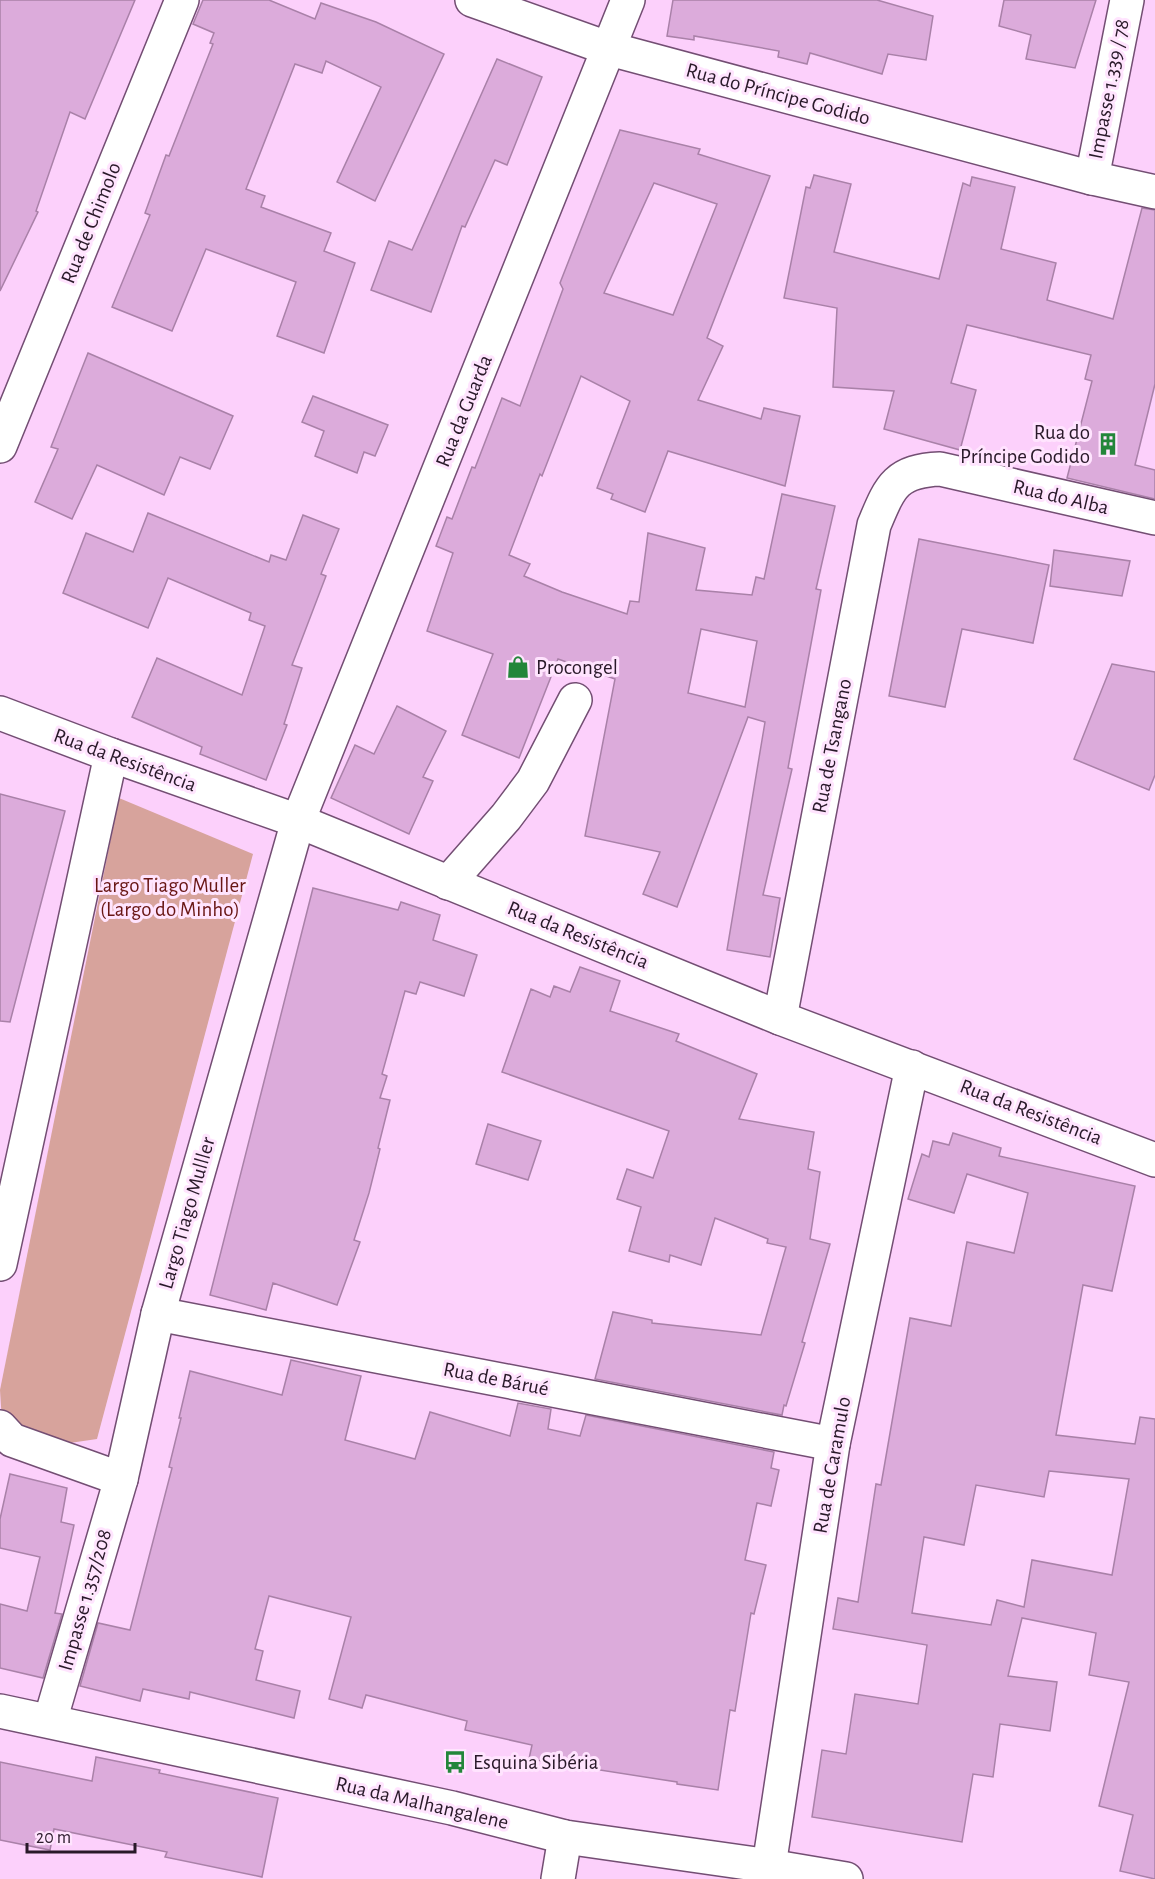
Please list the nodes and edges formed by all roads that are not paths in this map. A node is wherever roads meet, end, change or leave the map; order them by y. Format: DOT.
graph roads {
  1 [pos="182,0"];
  2 [pos="472,0"];
  3 [pos="628,0"];
  4 [pos="1127,0"];
  5 [pos="610,49"];
  6 [pos="1092,178"];
  7 [pos="1155,192"];
  8 [pos="0,446"];
  9 [pos="898,479"];
  10 [pos="1155,518"];
  11 [pos="575,700"];
  12 [pos="0,713"];
  13 [pos="111,755"];
  14 [pos="298,821"];
  15 [pos="448,883"];
  16 [pos="780,1018"];
  17 [pos="912,1067"];
  18 [pos="1155,1160"];
  19 [pos="0,1264"];
  20 [pos="158,1314"];
  21 [pos="0,1427"];
  22 [pos="833,1444"];
  23 [pos="121,1479"];
  24 [pos="0,1711"];
  25 [pos="50,1721"];
  26 [pos="565,1837"];
  27 [pos="769,1866"];
  28 [pos="558,1879"];
  29 [pos="846,1879"];
  1 -- 8 [label="street, Rua de Chimolo"];
  2 -- 5 [label="street, Rua do Príncipe Godido"];
  3 -- 5 [label="street, Rua da Guarda"];
  4 -- 6 [label="street, Impasse 1.339 / 78"];
  5 -- 6 [label="street, Rua do Príncipe Godido"];
  5 -- 14 [label="street, Rua da Guarda"];
  6 -- 7 [label="street, Rua do Príncipe Godido"];
  9 -- 10 [label="street, Rua do Alba"];
  9 -- 16 [label="street, Rua de Tsangano"];
  11 -- 15 [label="street"];
  12 -- 13 [label="street, Rua da Resistência"];
  13 -- 14 [label="street, Rua da Resistência"];
  13 -- 19 [label="street"];
  14 -- 15 [label="street, Rua da Resistência"];
  14 -- 20 [label="street, Largo Tiago Mulller"];
  15 -- 16 [label="street, Rua da Resistência"];
  16 -- 17 [label="street, Rua da Resistência"];
  17 -- 18 [label="street, Rua da Resistência"];
  17 -- 22 [label="street, Rua de Caramulo"];
  20 -- 22 [label="street, Rua de Bárué"];
  20 -- 23 [label="street, Largo Tiago Mulller"];
  21 -- 23 [label="street"];
  22 -- 27 [label="street, Rua de Caramulo"];
  23 -- 25 [label="street, Impasse 1.357/208"];
  24 -- 25 [label="street, Rua da Malhangalene"];
  25 -- 26 [label="street, Rua da Malhangalene"];
  26 -- 27 [label="street, Rua da Malhangalene"];
  26 -- 28 [label="street"];
  27 -- 29 [label="street, Rua da Malhangalene"];
}
